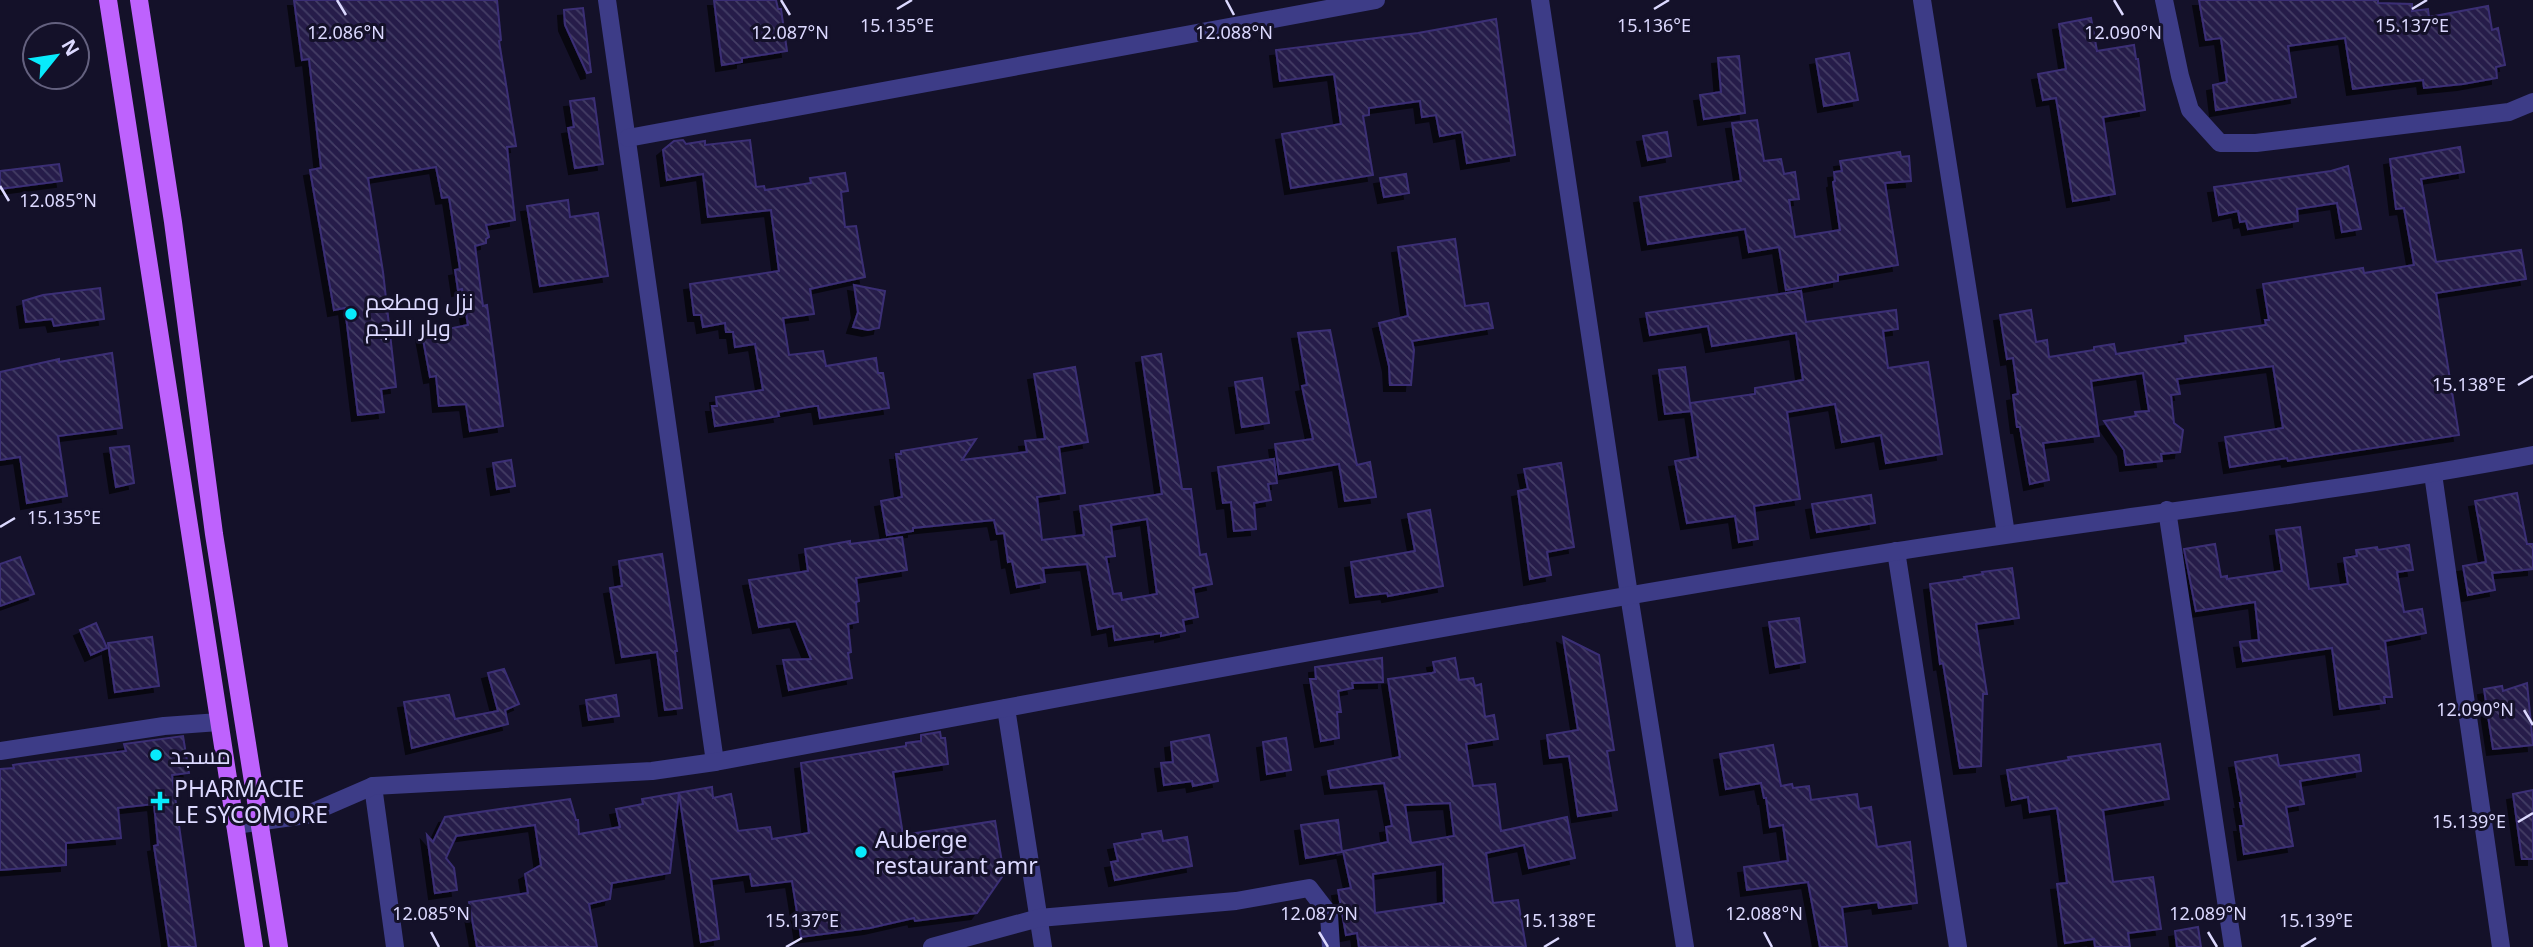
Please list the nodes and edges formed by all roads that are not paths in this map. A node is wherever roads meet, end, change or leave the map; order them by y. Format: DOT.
graph roads {
  1 [pos="108,0"];
  2 [pos="139,0"];
  3 [pos="607,0"];
  4 [pos="1376,0"];
  5 [pos="1540,0"];
  6 [pos="1922,0"];
  7 [pos="2164,0"];
  8 [pos="2533,102"];
  9 [pos="628,138"];
  10 [pos="2533,455"];
  11 [pos="2432,474"];
  12 [pos="2167,510"];
  13 [pos="2006,534"];
  14 [pos="1896,551"];
  15 [pos="1629,595"];
  16 [pos="1006,708"];
  17 [pos="219,722"];
  18 [pos="0,751"];
  19 [pos="715,762"];
  20 [pos="373,786"];
  21 [pos="260,822"];
  22 [pos="235,825"];
  23 [pos="1039,918"];
  24 [pos="254,947"];
  25 [pos="279,947"];
  26 [pos="395,947"];
  27 [pos="932,947"];
  28 [pos="1043,947"];
  29 [pos="1331,947"];
  30 [pos="1685,947"];
  31 [pos="1958,947"];
  32 [pos="2233,947"];
  33 [pos="2501,947"];
  1 -- 17 [label="main road"];
  2 -- 21 [label="main road"];
  3 -- 9 [label="street"];
  4 -- 9 [label="street"];
  5 -- 15 [label="street"];
  6 -- 13 [label="street"];
  7 -- 8 [label="street"];
  9 -- 19 [label="street"];
  10 -- 11 [label="street"];
  11 -- 12 [label="street"];
  11 -- 33 [label="street"];
  12 -- 13 [label="street"];
  12 -- 32 [label="street"];
  13 -- 14 [label="street"];
  14 -- 15 [label="street"];
  14 -- 31 [label="street"];
  15 -- 16 [label="street"];
  15 -- 30 [label="street"];
  16 -- 19 [label="street"];
  16 -- 23 [label="street"];
  17 -- 18 [label="street"];
  17 -- 22 [label="main road"];
  19 -- 20 [label="street"];
  20 -- 21 [label="street"];
  20 -- 26 [label="street"];
  21 -- 22 [label="street"];
  21 -- 25 [label="main road"];
  22 -- 24 [label="main road"];
  23 -- 27 [label="street"];
  23 -- 28 [label="street"];
  23 -- 29 [label="street"];
}
